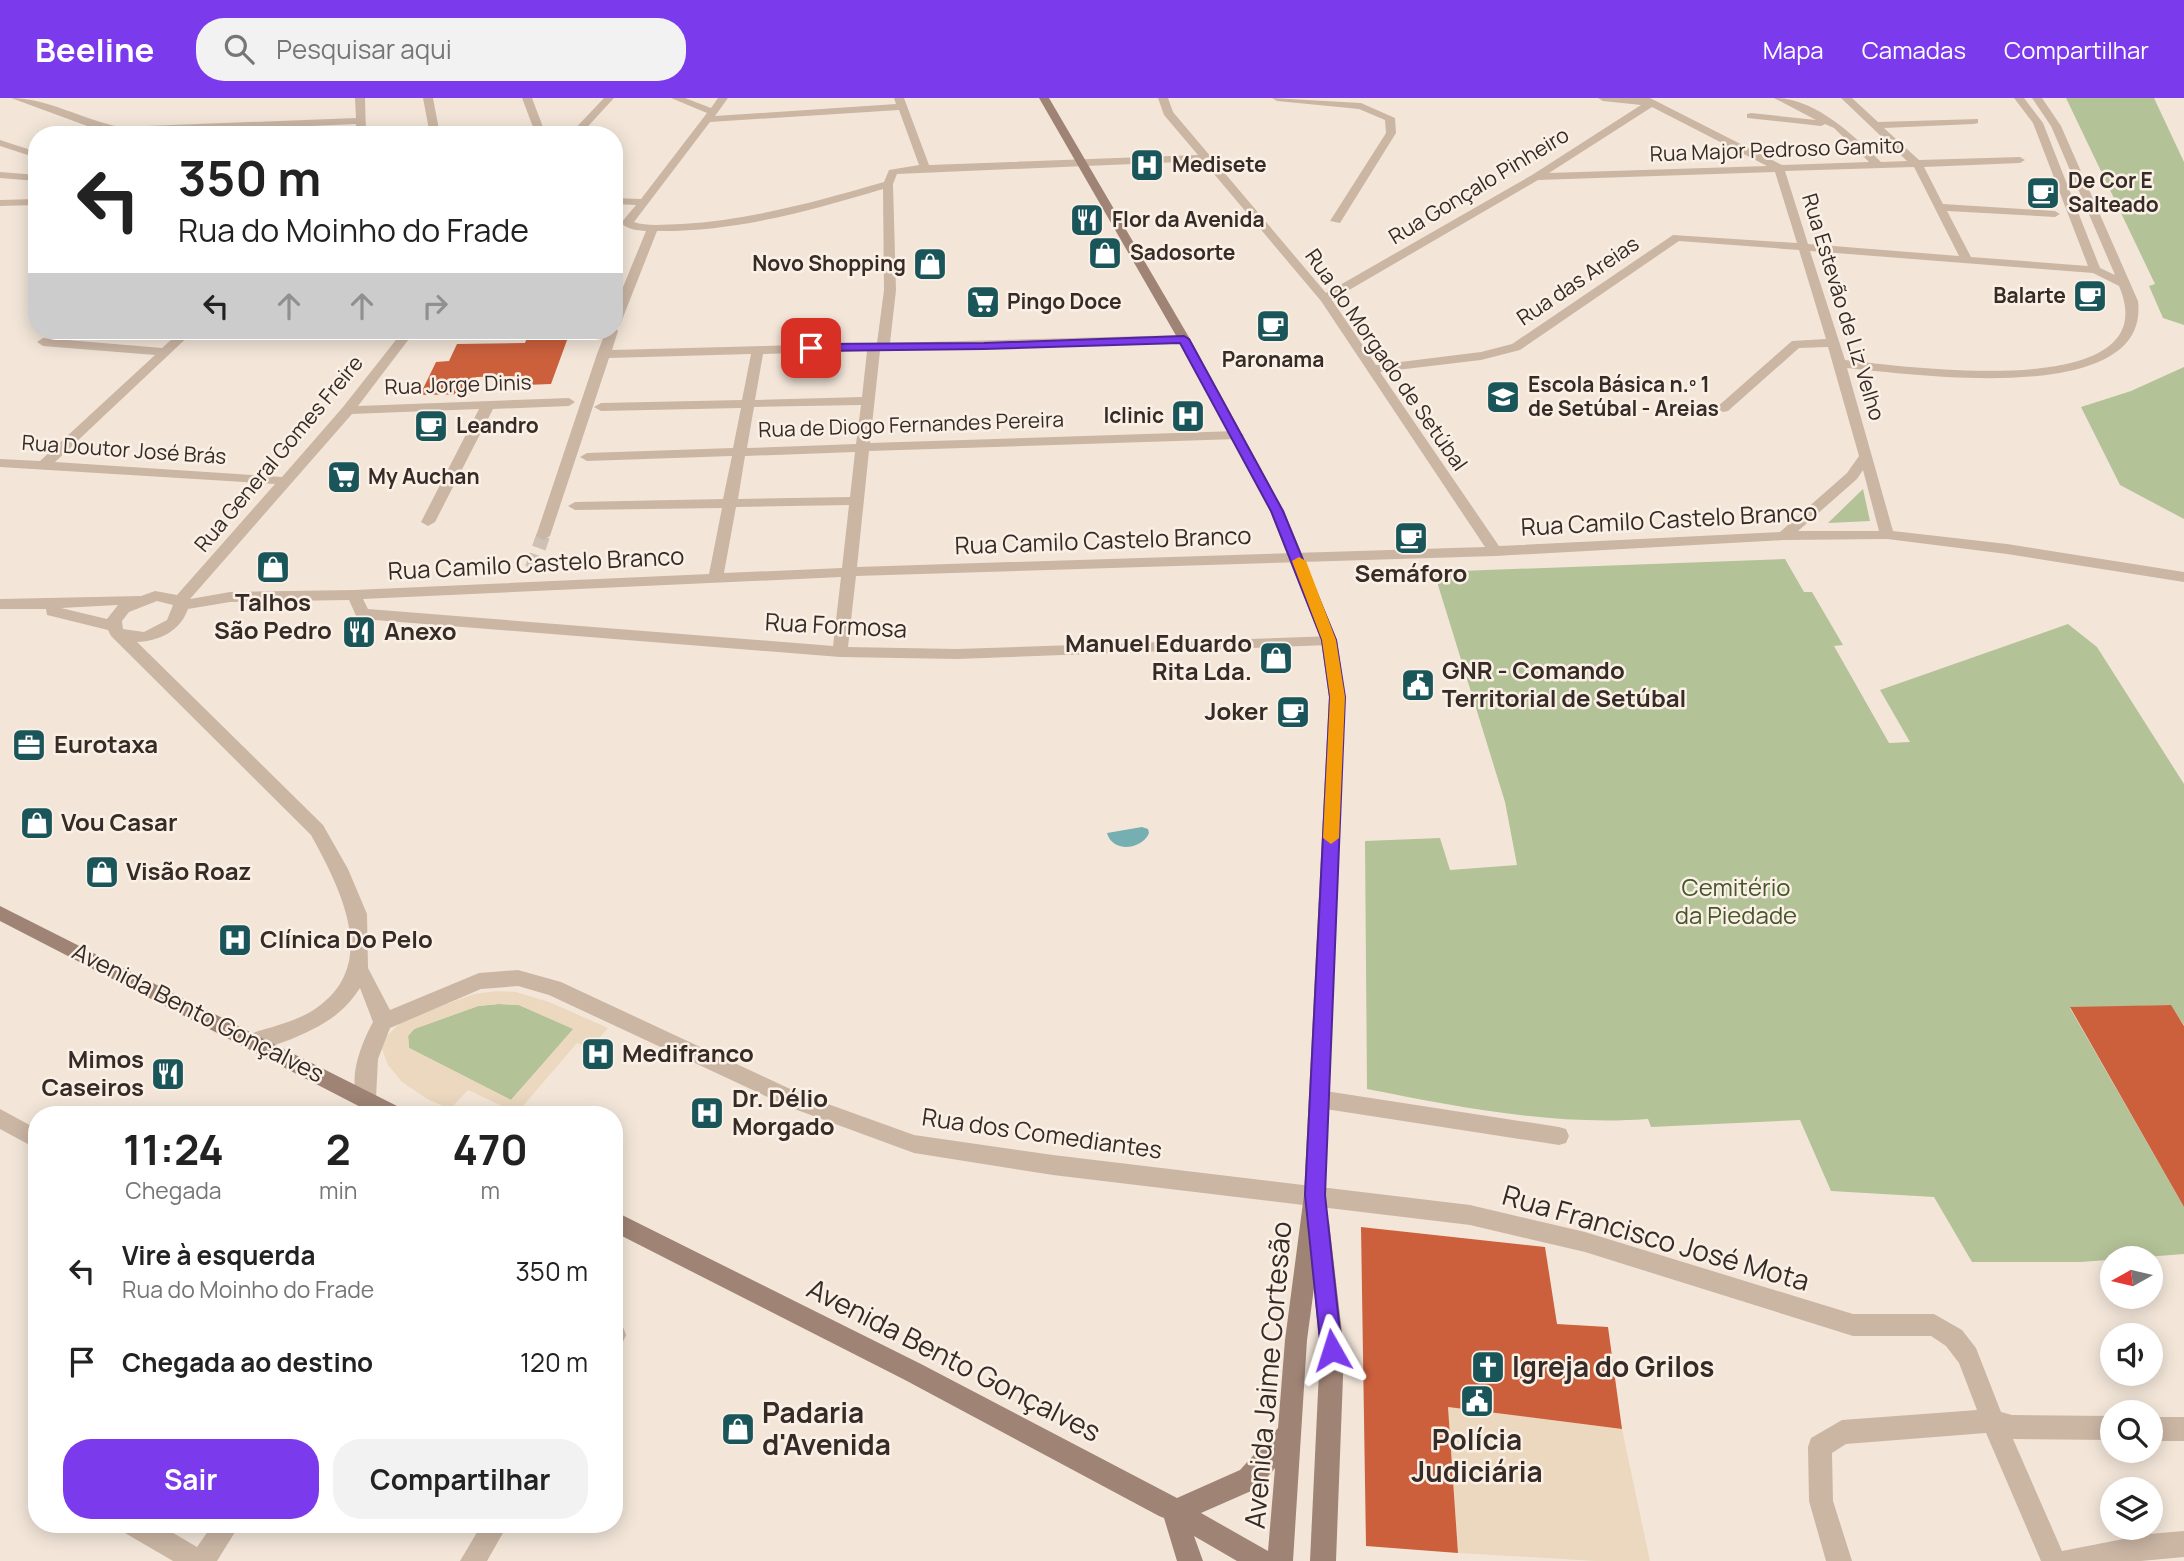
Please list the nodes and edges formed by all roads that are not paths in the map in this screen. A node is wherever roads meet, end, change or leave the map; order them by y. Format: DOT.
graph roads {
  1 [pos="16,98"];
  2 [pos="360,98"];
  3 [pos="428,98"];
  4 [pos="527,98"];
  5 [pos="609,98"];
  6 [pos="676,98"];
  7 [pos="723,98"];
  8 [pos="1044,98"];
  9 [pos="1163,98"];
  10 [pos="1277,98"];
  11 [pos="1603,98"];
  12 [pos="1779,98"];
  13 [pos="1846,98"];
  14 [pos="2019,98"];
  15 [pos="2037,98"];
  16 [pos="1647,101"];
  17 [pos="901,102"];
  18 [pos="710,116"];
  19 [pos="1751,116"];
  20 [pos="361,121"];
  21 [pos="1974,121"];
  22 [pos="1832,124"];
  23 [pos="1876,125"];
  24 [pos="97,126"];
  25 [pos="250,126"];
  26 [pos="361,126"];
  27 [pos="433,126"];
  28 [pos="538,126"];
  29 [pos="583,126"];
  30 [pos="0,143"];
  31 [pos="28,152"];
  32 [pos="1207,158"];
  33 [pos="2020,160"];
  34 [pos="1079,162"];
  35 [pos="1878,165"];
  36 [pos="1918,165"];
  37 [pos="925,168"];
  38 [pos="1779,168"];
  39 [pos="0,176"];
  40 [pos="28,177"];
  41 [pos="1536,177"];
  42 [pos="888,184"];
  43 [pos="623,201"];
  44 [pos="28,202"];
  45 [pos="643,202"];
  46 [pos="0,203"];
  47 [pos="1941,208"];
  48 [pos="2055,214"];
  49 [pos="1336,221"];
  50 [pos="653,228"];
  51 [pos="1804,248"];
  52 [pos="1967,260"];
  53 [pos="2095,270"];
  54 [pos="2123,282"];
  55 [pos="1325,299"];
  56 [pos="623,303"];
  57 [pos="1184,339"];
  58 [pos="177,340"];
  59 [pos="402,340"];
  60 [pos="608,340"];
  61 [pos="43,342"];
  62 [pos="1833,343"];
  63 [pos="878,346"];
  64 [pos="758,349"];
  65 [pos="164,352"];
  66 [pos="603,354"];
  67 [pos="1839,363"];
  68 [pos="1372,369"];
  69 [pos="868,401"];
  70 [pos="569,402"];
  71 [pos="747,404"];
  72 [pos="488,405"];
  73 [pos="601,407"];
  74 [pos="1723,408"];
  75 [pos="348,411"];
  76 [pos="1237,435"];
  77 [pos="863,447"];
  78 [pos="740,452"];
  79 [pos="587,457"];
  80 [pos="1864,458"];
  81 [pos="0,463"];
  82 [pos="43,466"];
  83 [pos="287,481"];
  84 [pos="857,501"];
  85 [pos="730,503"];
  86 [pos="575,506"];
  87 [pos="428,522"];
  88 [pos="1886,535"];
  89 [pos="543,536"];
  90 [pos="1784,536"];
  91 [pos="1495,551"];
  92 [pos="1298,558"];
  93 [pos="212,566"];
  94 [pos="532,568"];
  95 [pos="849,572"];
  96 [pos="2184,577"];
  97 [pos="716,578"];
  98 [pos="526,585"];
  99 [pos="354,595"];
  100 [pos="230,597"];
  101 [pos="143,598"];
  102 [pos="180,603"];
  103 [pos="0,604"];
  104 [pos="29,606"];
  105 [pos="117,631"];
  106 [pos="1329,640"];
  107 [pos="840,652"];
  108 [pos="0,913"];
  109 [pos="359,968"];
  110 [pos="383,1022"];
  111 [pos="254,1041"];
  112 [pos="366,1098"];
  113 [pos="1319,1099"];
  114 [pos="379,1106"];
  115 [pos="0,1118"];
  116 [pos="28,1135"];
  117 [pos="1559,1136"];
  118 [pos="1315,1195"];
  119 [pos="623,1226"];
  120 [pos="1993,1422"];
  121 [pos="2100,1428"];
  122 [pos="2163,1429"];
  123 [pos="2184,1429"];
  124 [pos="1289,1433"];
  125 [pos="1174,1512"];
  126 [pos="150,1533"];
  127 [pos="221,1533"];
  128 [pos="490,1533"];
  129 [pos="2184,1544"];
  130 [pos="200,1561"];
  131 [pos="473,1561"];
  132 [pos="1190,1561"];
  133 [pos="1261,1561"];
  134 [pos="1280,1561"];
  135 [pos="1323,1561"];
  136 [pos="1839,1561"];
  137 [pos="2054,1561"];
  138 [pos="2069,1561"];
  1 -- 24 [label="street"];
  2 -- 20 [label="street"];
  3 -- 27 [label="street"];
  4 -- 28 [label="street"];
  5 -- 29 [label="street"];
  6 -- 18 [label="street"];
  7 -- 18 [label="street"];
  8 -- 34 [label="main road, Avenida Jaime Cortesão"];
  9 -- 32 [label="street, Rua do Morgado de Setúbal"];
  10 -- 49 [label="street"];
  11 -- 16 [label="street"];
  12 -- 22 [label="street"];
  13 -- 23 [label="street"];
  14 -- 53 [label="street"];
  15 -- 54 [label="street"];
  16 -- 38 [label="street"];
  16 -- 41 [label="street, Rua Gonçalo Pinheiro"];
  17 -- 18 [label="street"];
  17 -- 37 [label="street"];
  18 -- 45 [label="street"];
  19 -- 22 [label="street"];
  20 -- 25 [label="street"];
  20 -- 26 [label="street"];
  21 -- 23 [label="street"];
  22 -- 35 [label="street"];
  23 -- 36 [label="street"];
  30 -- 31 [label="street"];
  32 -- 34 [label="street"];
  32 -- 55 [label="street, Rua do Morgado de Setúbal"];
  33 -- 36 [label="street, Rua Major Pedroso Gamito"];
  34 -- 37 [label="street"];
  34 -- 57 [label="main road, Avenida Jaime Cortesão"];
  35 -- 36 [label="street, Rua Major Pedroso Gamito"];
  35 -- 38 [label="street, Rua Major Pedroso Gamito"];
  36 -- 47 [label="street"];
  37 -- 42 [label="street"];
  38 -- 41 [label="street, Rua Major Pedroso Gamito"];
  38 -- 51 [label="street, Rua Estevão de Liz Velho"];
  39 -- 40 [label="street"];
  41 -- 55 [label="street, Rua Gonçalo Pinheiro"];
  42 -- 50 [label="street"];
  42 -- 63 [label="street"];
  43 -- 45 [label="street"];
  44 -- 46 [label="street"];
  45 -- 50 [label="street"];
  47 -- 48 [label="street"];
  47 -- 52 [label="street"];
  50 -- 56 [label="street"];
  51 -- 52 [label="street, Rua das Areias"];
  51 -- 62 [label="street, Rua Estevão de Liz Velho"];
  51 -- 68 [label="street, Rua das Areias"];
  52 -- 53 [label="street, Rua das Areias"];
  53 -- 54 [label="street, Rua das Areias"];
  54 -- 67 [label="street"];
  55 -- 68 [label="street, Rua do Morgado de Setúbal"];
  57 -- 63 [label="street"];
  57 -- 76 [label="main road, Avenida Jaime Cortesão"];
  58 -- 65 [label="street"];
  59 -- 75 [label="street, Rua General Gomes Freire"];
  60 -- 66 [label="street"];
  61 -- 65 [label="street"];
  62 -- 67 [label="street, Rua Estevão de Liz Velho"];
  62 -- 74 [label="street"];
  63 -- 64 [label="street"];
  63 -- 69 [label="street"];
  64 -- 66 [label="street"];
  64 -- 71 [label="street"];
  65 -- 82 [label="street"];
  66 -- 89 [label="street"];
  67 -- 80 [label="street, Rua Estevão de Liz Velho"];
  68 -- 91 [label="street, Rua do Morgado de Setúbal"];
  69 -- 71 [label="street"];
  69 -- 77 [label="street"];
  70 -- 72 [label="street, Rua Jorge Dinis"];
  71 -- 73 [label="street"];
  71 -- 78 [label="street"];
  72 -- 75 [label="street, Rua Jorge Dinis"];
  72 -- 87 [label="street"];
  75 -- 83 [label="street, Rua General Gomes Freire"];
  76 -- 77 [label="street, Rua de Diogo Fernandes Pereira"];
  76 -- 92 [label="main road, Avenida Jaime Cortesão"];
  77 -- 78 [label="street, Rua de Diogo Fernandes Pereira"];
  77 -- 84 [label="street"];
  78 -- 79 [label="street, Rua de Diogo Fernandes Pereira"];
  78 -- 85 [label="street"];
  80 -- 88 [label="street, Rua Estevão de Liz Velho"];
  80 -- 90 [label="street, Rua Estevão de Liz Velho"];
  81 -- 82 [label="street, Rua Doutor José Brás"];
  82 -- 83 [label="street, Rua Doutor José Brás"];
  83 -- 93 [label="street, Rua General Gomes Freire"];
  84 -- 85 [label="street"];
  84 -- 95 [label="street"];
  85 -- 86 [label="street"];
  85 -- 97 [label="street"];
  88 -- 90 [label="street, Rua Camilo Castelo Branco"];
  88 -- 96 [label="street, Rua Camilo Castelo Branco"];
  90 -- 91 [label="street, Rua Camilo Castelo Branco"];
  91 -- 92 [label="street, Rua Camilo Castelo Branco"];
  92 -- 95 [label="street, Rua Camilo Castelo Branco"];
  92 -- 106 [label="main road, Avenida Jaime Cortesão"];
  93 -- 100 [label="street"];
  93 -- 102 [label="street, Rua General Gomes Freire"];
  94 -- 98 [label="street"];
  95 -- 97 [label="street, Rua Camilo Castelo Branco"];
  95 -- 107 [label="street"];
  97 -- 98 [label="street, Rua Camilo Castelo Branco"];
  98 -- 99 [label="street, Rua Camilo Castelo Branco"];
  99 -- 100 [label="street, Rua Camilo Castelo Branco"];
  99 -- 107 [label="street, Rua Formosa"];
  100 -- 102 [label="street, Rua Camilo Castelo Branco"];
  101 -- 102 [label="street, Rua Camilo Castelo Branco"];
  101 -- 104 [label="street"];
  101 -- 105 [label="street"];
  102 -- 105 [label="street, Rua General Gomes Freire"];
  103 -- 104 [label="street"];
  104 -- 105 [label="street"];
  105 -- 109 [label="street"];
  106 -- 107 [label="street, Rua Formosa"];
  106 -- 113 [label="main road, Avenida Jaime Cortesão"];
  108 -- 111 [label="main road, Avenida Bento Gonçalves"];
  109 -- 110 [label="street"];
  109 -- 111 [label="street"];
  110 -- 112 [label="street"];
  110 -- 118 [label="street, Rua dos Comediantes"];
  111 -- 112 [label="main road, Avenida Bento Gonçalves"];
  112 -- 114 [label="main road, Avenida Bento Gonçalves"];
  113 -- 117 [label="street"];
  113 -- 118 [label="main road, Avenida Jaime Cortesão"];
  115 -- 116 [label="street"];
  118 -- 120 [label="street, Rua Francisco José Mota"];
  118 -- 124 [label="main road, Avenida Jaime Cortesão"];
  118 -- 135 [label="main road, Avenida Jaime Cortesão"];
  119 -- 125 [label="main road, Avenida Bento Gonçalves"];
  120 -- 121 [label="street"];
  120 -- 136 [label="street"];
  120 -- 137 [label="street"];
  122 -- 123 [label="street"];
  124 -- 125 [label="main road"];
  124 -- 134 [label="main road, Avenida Jaime Cortesão"];
  125 -- 132 [label="main road"];
  125 -- 133 [label="main road, Avenida Bento Gonçalves"];
  126 -- 130 [label="street"];
  127 -- 130 [label="street"];
  128 -- 131 [label="street"];
  129 -- 138 [label="street"];
}
